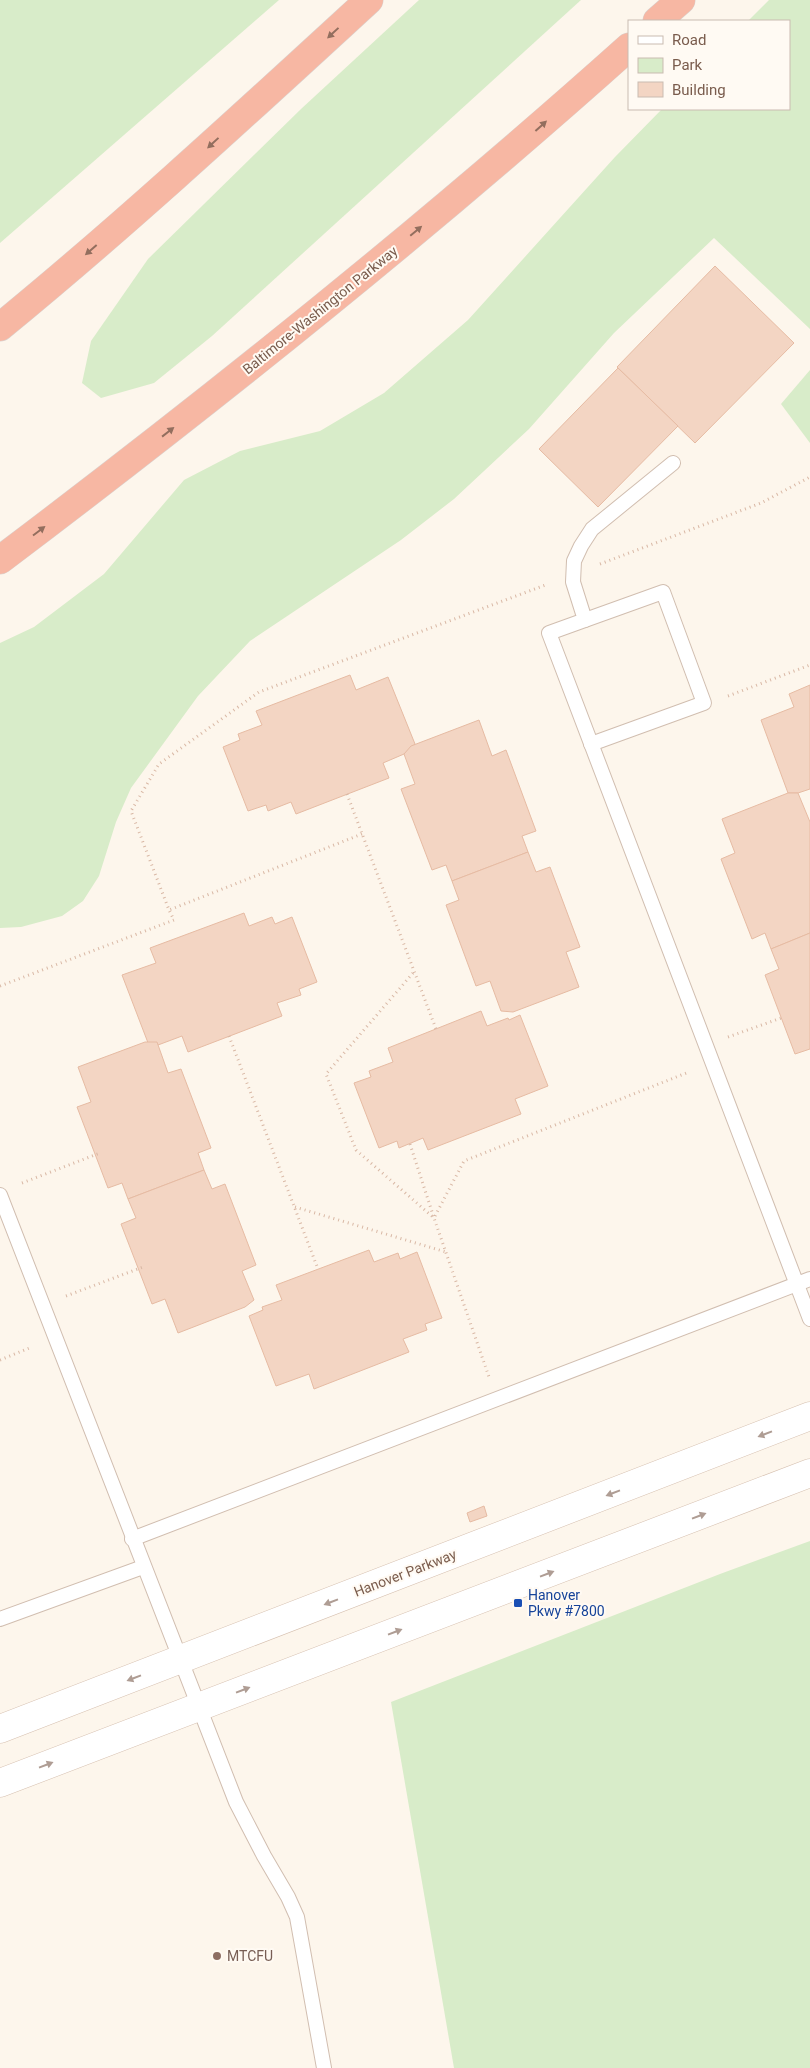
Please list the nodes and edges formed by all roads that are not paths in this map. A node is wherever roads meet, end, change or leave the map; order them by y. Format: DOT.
graph roads {
  1 [pos="369,0"];
  2 [pos="681,0"];
  3 [pos="658,20"];
  4 [pos="628,48"];
  5 [pos="0,327"];
  6 [pos="673,463"];
  7 [pos="0,560"];
  8 [pos="585,620"];
  9 [pos="591,744"];
  10 [pos="0,1195"];
  11 [pos="803,1282"];
  12 [pos="810,1319"];
  13 [pos="810,1416"];
  14 [pos="810,1474"];
  15 [pos="132,1538"];
  16 [pos="143,1567"];
  17 [pos="0,1619"];
  18 [pos="179,1660"];
  19 [pos="198,1707"];
  20 [pos="0,1729"];
  21 [pos="0,1782"];
  22 [pos="324,2068"];
  1 -- 5 [label="highway, one-way"];
  2 -- 3 [label="highway"];
  7 -- 4 [label="highway, Baltimore-Washington Parkway, one-way"];
  6 -- 8 [label="lane"];
  8 -- 9 [label="lane"];
  8 -- 9 [label="lane"];
  9 -- 11 [label="lane"];
  10 -- 15 [label="lane"];
  11 -- 12 [label="lane"];
  11 -- 15 [label="lane"];
  13 -- 18 [label="street, Hanover Parkway, one-way"];
  19 -- 14 [label="street, one-way"];
  15 -- 16 [label="lane"];
  16 -- 17 [label="lane"];
  16 -- 18 [label="lane"];
  18 -- 19 [label="lane"];
  18 -- 20 [label="street, Hanover Parkway, one-way"];
  21 -- 19 [label="street, one-way"];
  19 -- 22 [label="lane"];
}
